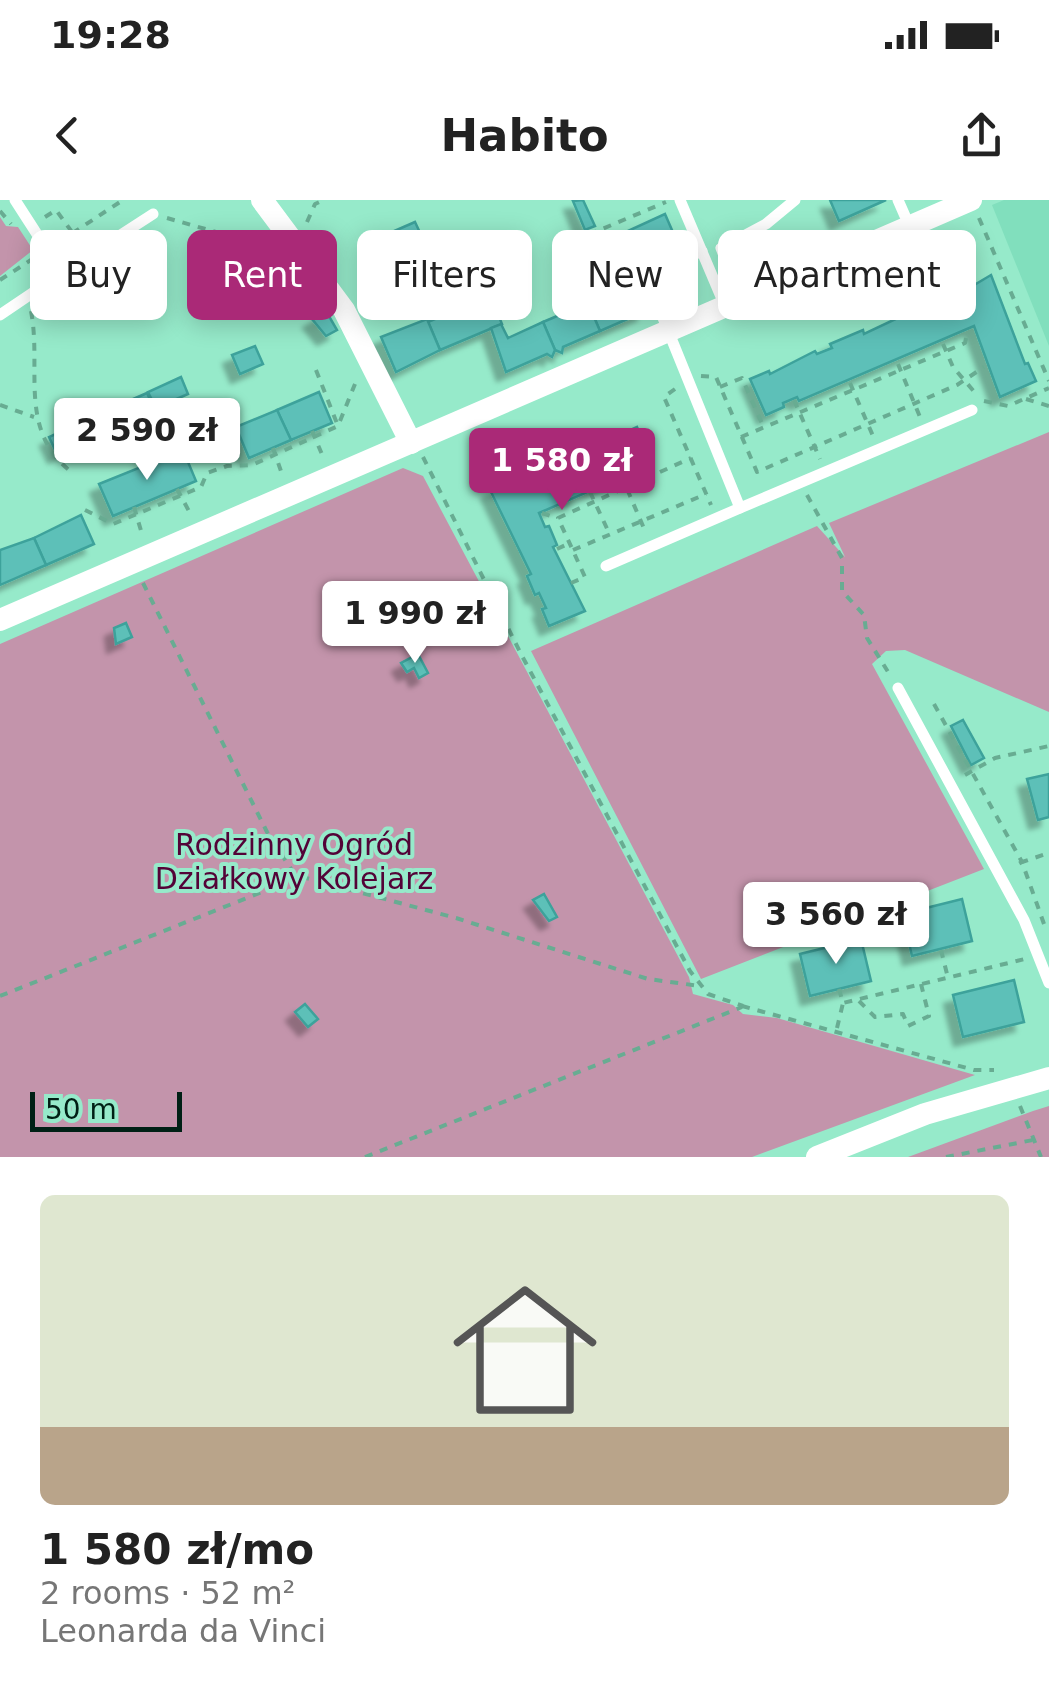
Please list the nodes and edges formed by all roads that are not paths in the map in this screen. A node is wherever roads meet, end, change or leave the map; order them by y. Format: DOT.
graph roads {
  1 [pos="15,200"];
  2 [pos="262,200"];
  3 [pos="795,200"];
  4 [pos="898,200"];
  5 [pos="677,204"];
  6 [pos="974,208"];
  7 [pos="153,214"];
  8 [pos="906,216"];
  9 [pos="35,230"];
  10 [pos="128,230"];
  11 [pos="755,230"];
  12 [pos="918,230"];
  13 [pos="702,251"];
  14 [pos="698,253"];
  15 [pos="718,277"];
  16 [pos="30,295"];
  17 [pos="718,309"];
  18 [pos="0,315"];
  19 [pos="666,320"];
  20 [pos="670,330"];
  21 [pos="972,410"];
  22 [pos="411,442"];
  23 [pos="740,508"];
  24 [pos="606,566"];
  25 [pos="0,620"];
  26 [pos="898,688"];
  27 [pos="1049,982"];
  28 [pos="1049,1078"];
  29 [pos="817,1157"];
  1 -- 9 [label="lane"];
  2 -- 22 [label="street"];
  3 -- 11 [label="lane"];
  4 -- 8 [label="lane"];
  5 -- 13 [label="lane"];
  6 -- 12 [label="street"];
  7 -- 10 [label="lane"];
  13 -- 14 [label="lane"];
  13 -- 15 [label="lane"];
  16 -- 18 [label="lane"];
  17 -- 20 [label="street"];
  19 -- 20 [label="lane"];
  20 -- 22 [label="street"];
  20 -- 23 [label="lane"];
  21 -- 23 [label="lane"];
  22 -- 25 [label="street"];
  23 -- 24 [label="lane"];
  26 -- 27 [label="lane"];
  28 -- 29 [label="street"];
}
